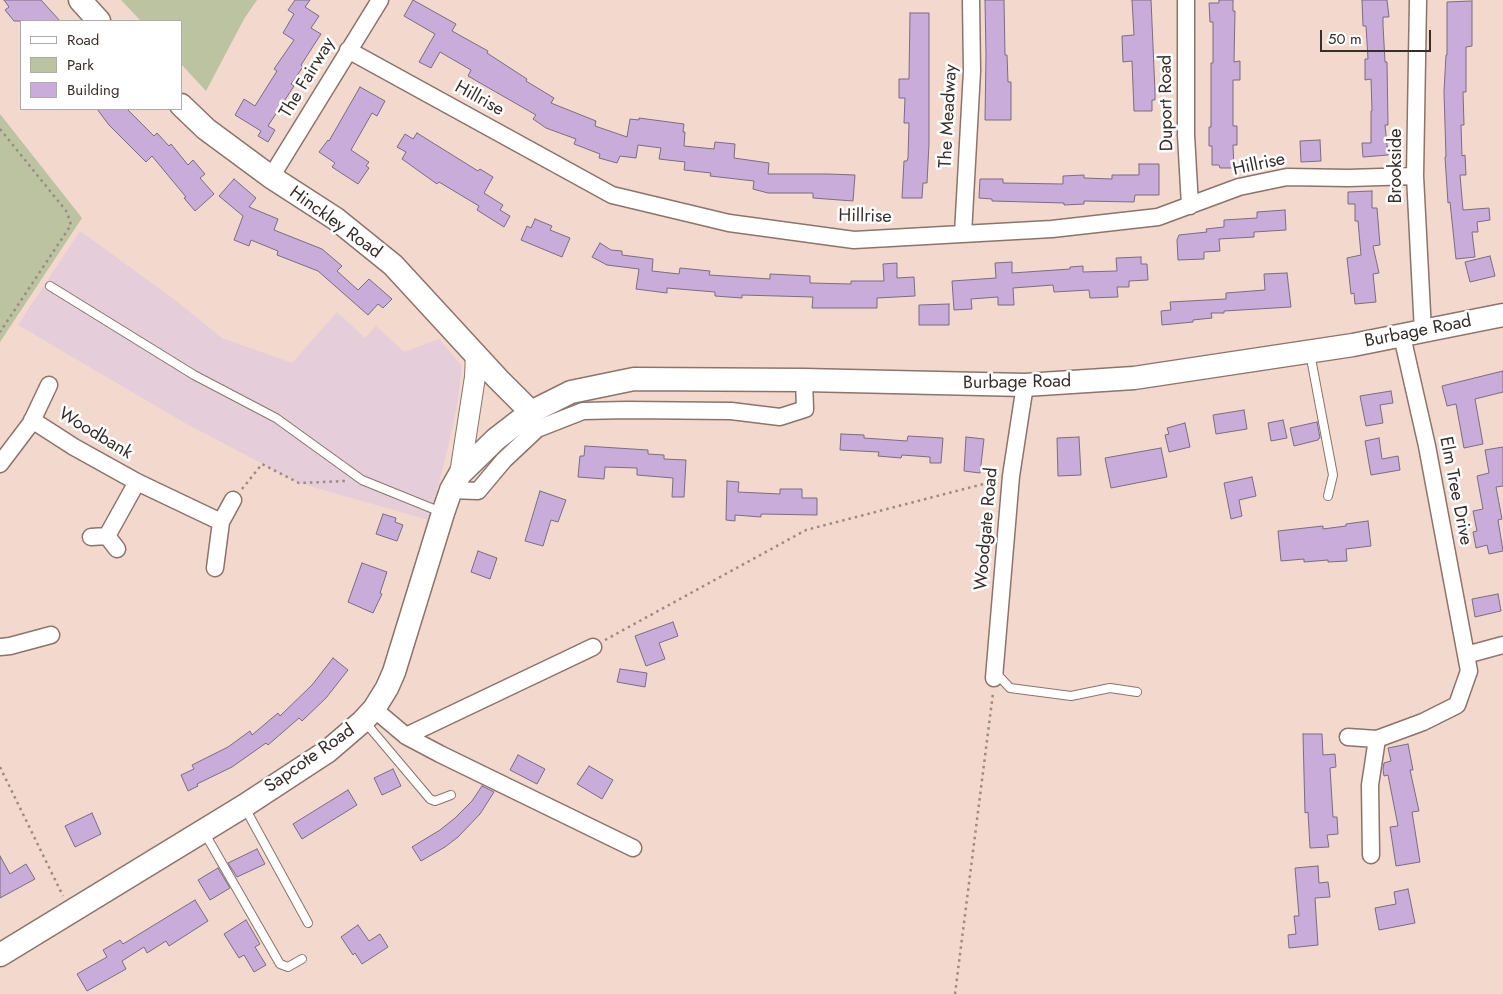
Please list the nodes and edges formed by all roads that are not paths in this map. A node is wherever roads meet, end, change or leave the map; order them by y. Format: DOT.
graph roads {
  1 [pos="80,0"];
  2 [pos="380,0"];
  3 [pos="971,0"];
  4 [pos="1186,0"];
  5 [pos="1418,0"];
  6 [pos="98,20"];
  7 [pos="348,50"];
  8 [pos="182,106"];
  9 [pos="1415,176"];
  10 [pos="270,177"];
  11 [pos="1190,206"];
  12 [pos="963,234"];
  13 [pos="50,286"];
  14 [pos="1503,315"];
  15 [pos="1413,334"];
  16 [pos="1310,351"];
  17 [pos="476,354"];
  18 [pos="804,380"];
  19 [pos="49,385"];
  20 [pos="1026,385"];
  21 [pos="530,412"];
  22 [pos="32,420"];
  23 [pos="0,464"];
  24 [pos="137,482"];
  25 [pos="456,482"];
  26 [pos="1328,496"];
  27 [pos="233,500"];
  28 [pos="443,513"];
  29 [pos="221,522"];
  30 [pos="91,537"];
  31 [pos="215,568"];
  32 [pos="50,635"];
  33 [pos="1503,645"];
  34 [pos="0,647"];
  35 [pos="593,647"];
  36 [pos="1466,655"];
  37 [pos="995,674"];
  38 [pos="1138,692"];
  39 [pos="369,715"];
  40 [pos="406,736"];
  41 [pos="1348,737"];
  42 [pos="1377,739"];
  43 [pos="451,795"];
  44 [pos="244,806"];
  45 [pos="203,830"];
  46 [pos="633,848"];
  47 [pos="1371,855"];
  48 [pos="308,923"];
  49 [pos="0,954"];
  50 [pos="302,959"];
  1 -- 6 [label="main road"];
  2 -- 7 [label="street, The Fairway"];
  3 -- 12 [label="street, The Meadway"];
  4 -- 11 [label="street, Duport Road"];
  5 -- 9 [label="street, Brookside"];
  7 -- 10 [label="street, The Fairway"];
  7 -- 12 [label="street, Hillrise"];
  8 -- 10 [label="main road, Hinckley Road"];
  9 -- 11 [label="street, Hillrise"];
  9 -- 15 [label="street, Brookside"];
  10 -- 17 [label="main road, Hinckley Road"];
  11 -- 12 [label="street, Hillrise"];
  13 -- 28 [label="lane"];
  14 -- 15 [label="main road, Burbage Road"];
  15 -- 16 [label="main road, Burbage Road"];
  15 -- 36 [label="street, Elm Tree Drive"];
  16 -- 20 [label="main road, Burbage Road"];
  16 -- 26 [label="lane"];
  17 -- 21 [label="main road, Hinckley Road"];
  17 -- 25 [label="street"];
  18 -- 20 [label="main road, Burbage Road"];
  18 -- 21 [label="main road, Burbage Road"];
  18 -- 25 [label="street"];
  19 -- 22 [label="street, Woodbank"];
  20 -- 37 [label="street, Woodgate Road"];
  21 -- 25 [label="main road, Sapcote Road"];
  22 -- 23 [label="street, Woodbank"];
  22 -- 24 [label="street, Woodbank"];
  24 -- 29 [label="street, Woodbank"];
  24 -- 30 [label="street, Woodbank"];
  25 -- 28 [label="main road, Sapcote Road"];
  27 -- 29 [label="street"];
  28 -- 39 [label="main road, Sapcote Road"];
  29 -- 31 [label="street"];
  32 -- 34 [label="street"];
  33 -- 36 [label="street"];
  35 -- 40 [label="street"];
  36 -- 42 [label="street, Elm Tree Drive"];
  37 -- 38 [label="lane"];
  39 -- 40 [label="street"];
  39 -- 43 [label="lane"];
  39 -- 44 [label="main road, Sapcote Road"];
  40 -- 46 [label="street"];
  41 -- 42 [label="street"];
  42 -- 47 [label="street"];
  44 -- 45 [label="main road, Sapcote Road"];
  44 -- 48 [label="lane"];
  45 -- 49 [label="main road, Sapcote Road"];
  45 -- 50 [label="lane"];
}
